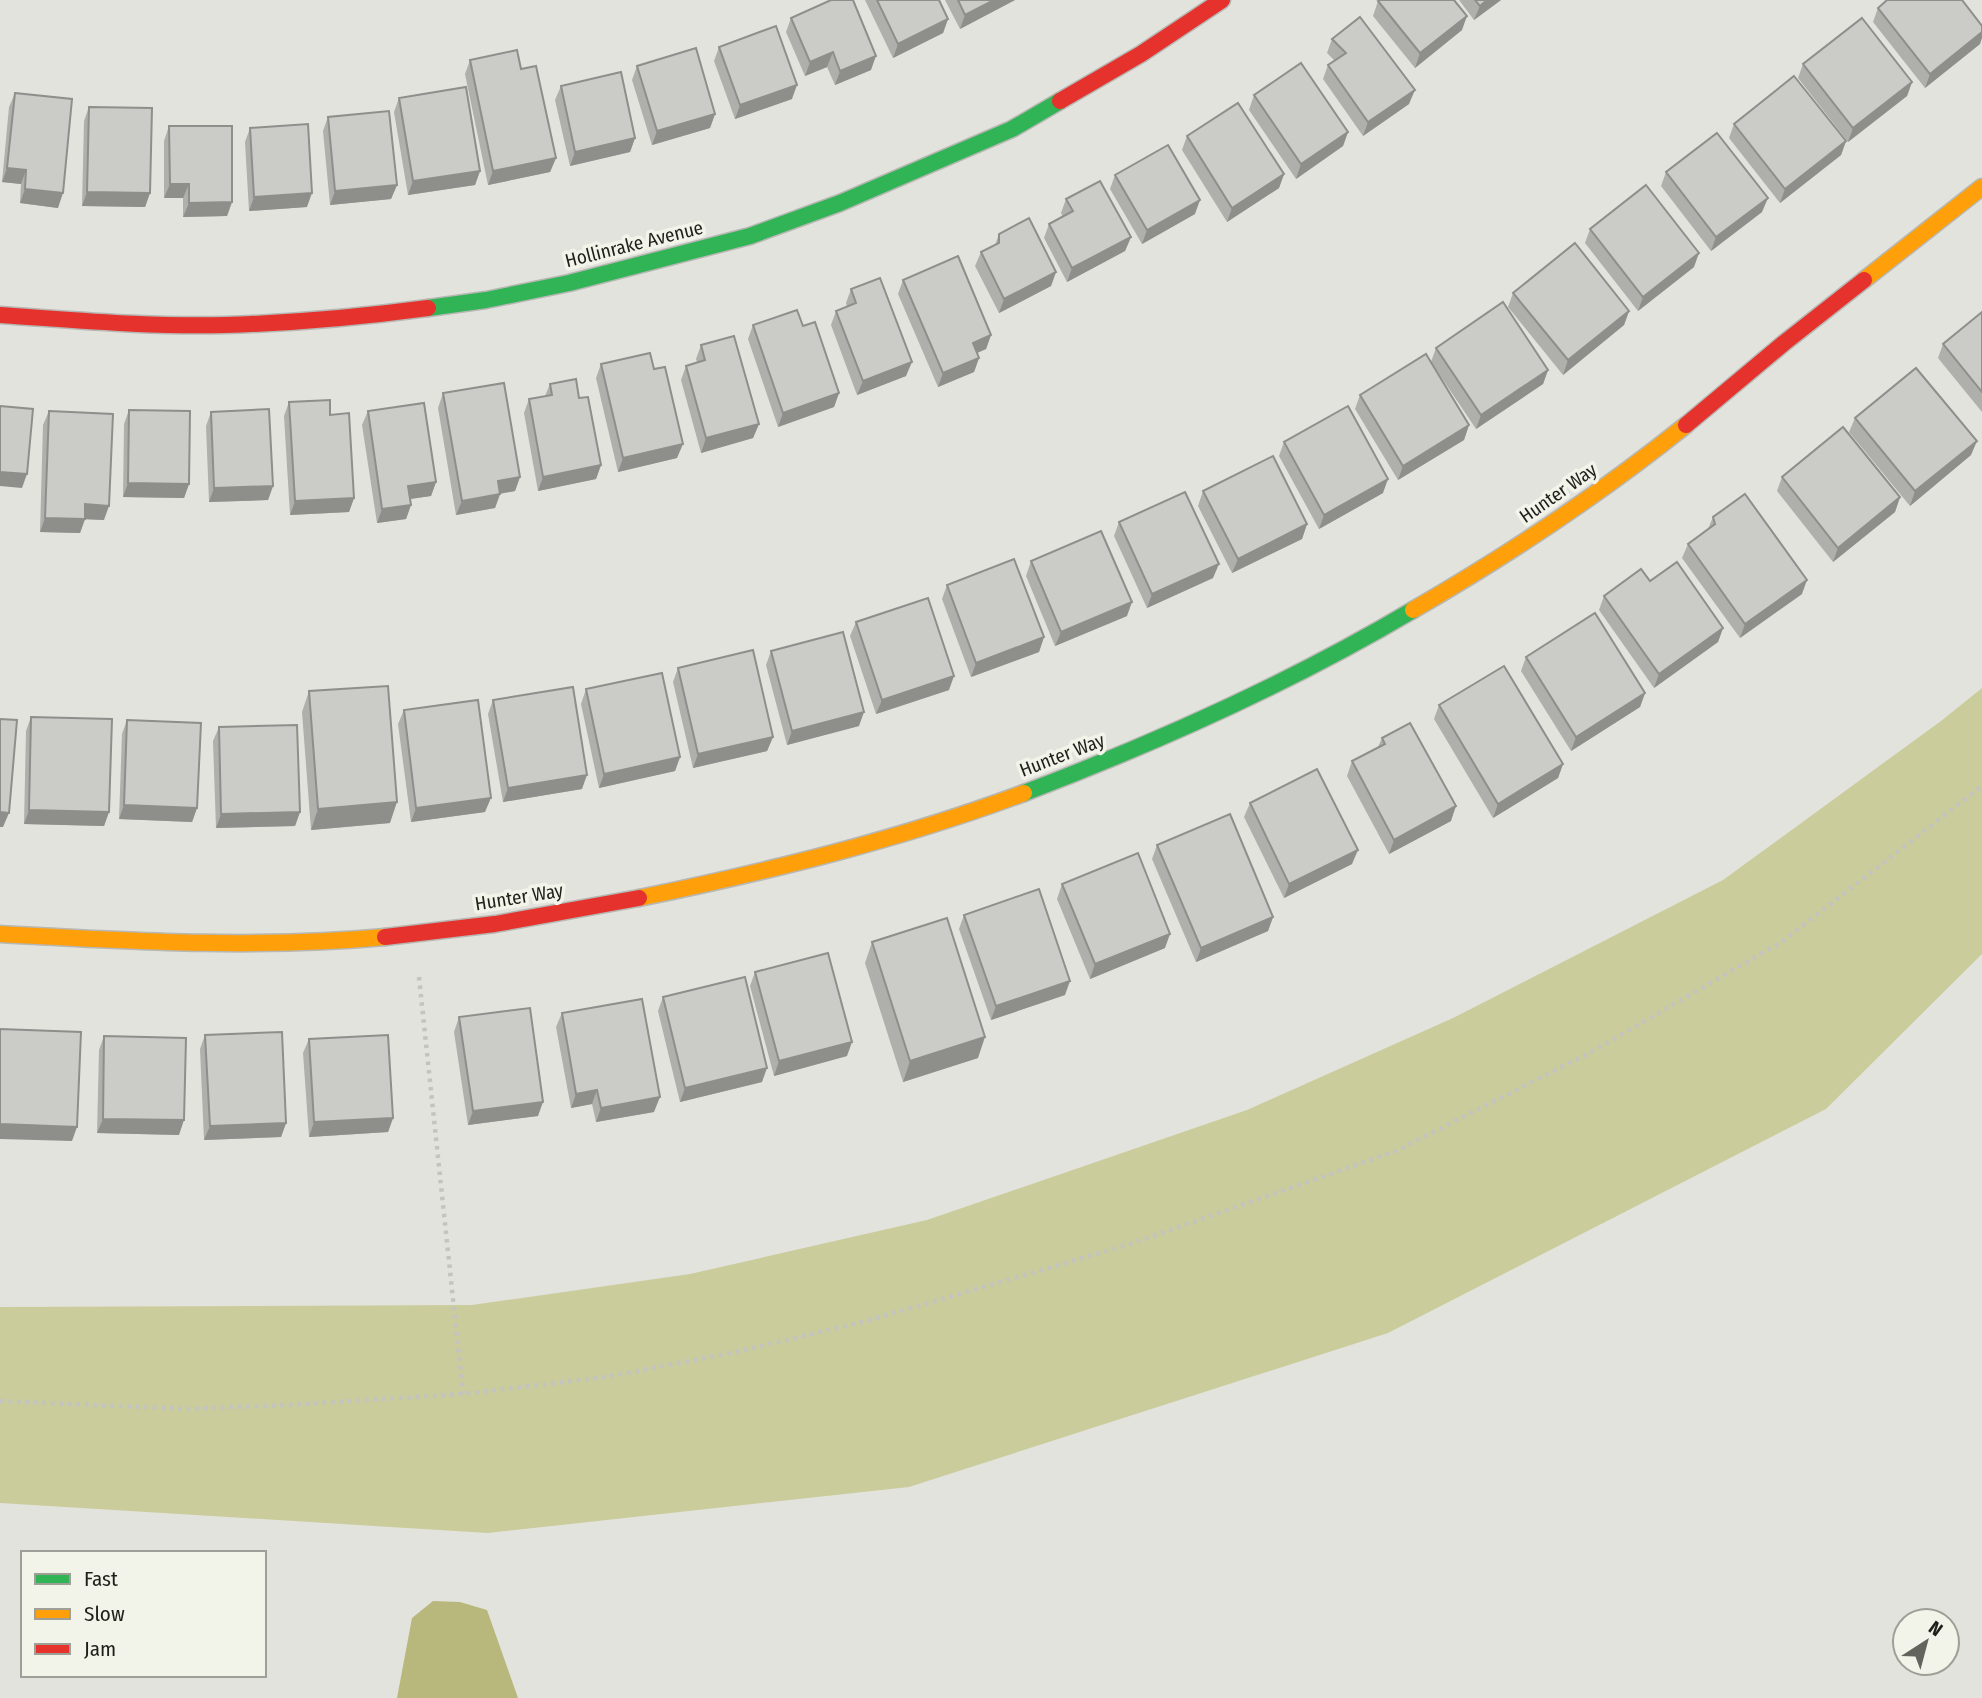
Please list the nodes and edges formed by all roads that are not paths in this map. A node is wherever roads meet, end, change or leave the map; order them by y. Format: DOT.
graph roads {
  1 [pos="1222,0"];
  2 [pos="1982,187"];
  3 [pos="0,315"];
  4 [pos="0,934"];
  1 -- 3 [label="street, Hollinrake Avenue"];
  2 -- 4 [label="street, Hunter Way"];
}
